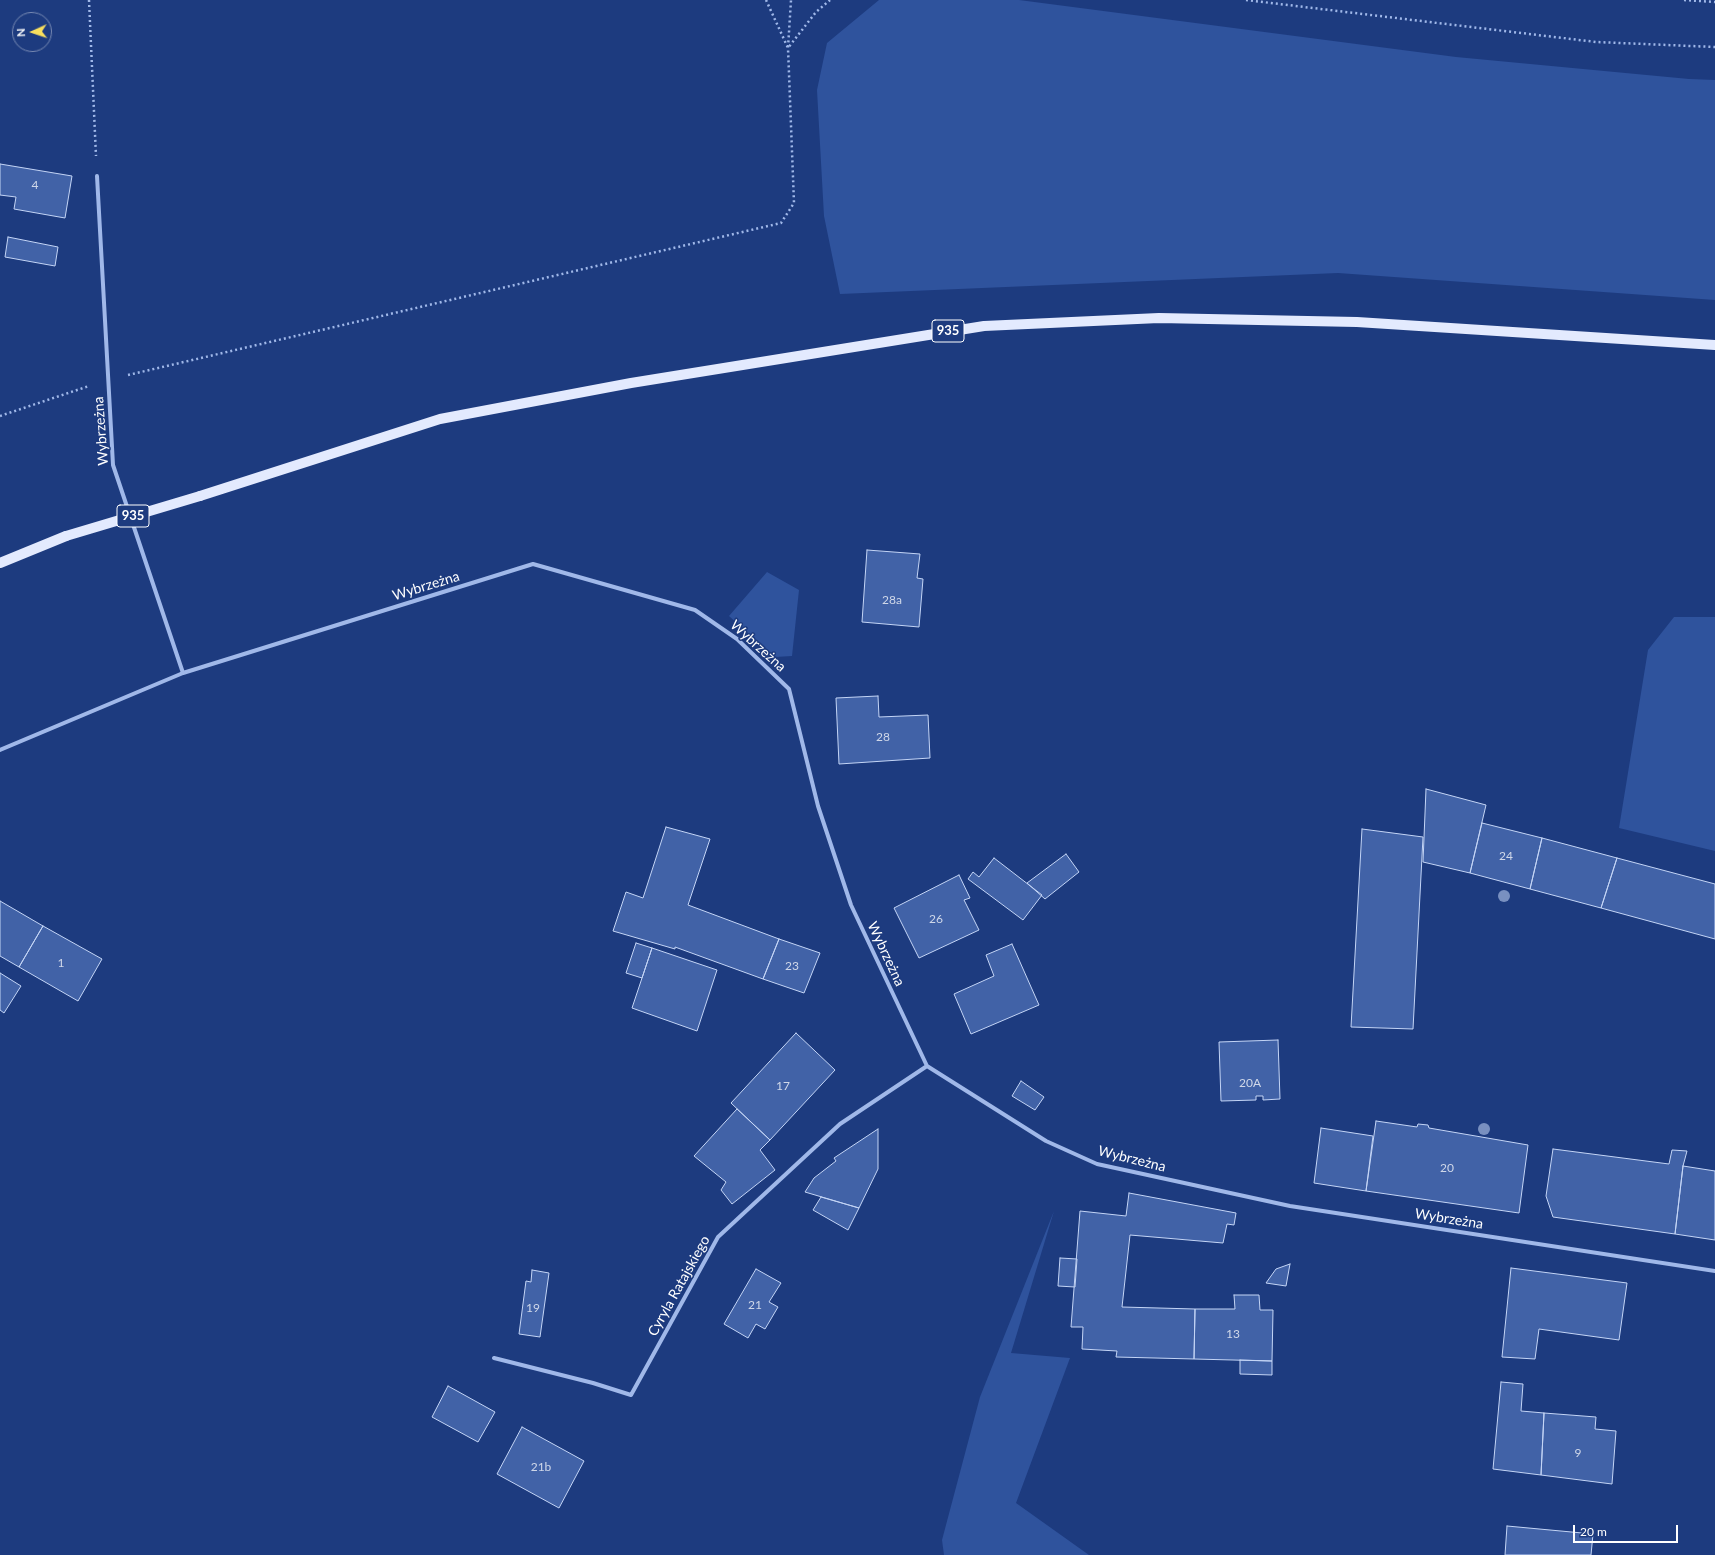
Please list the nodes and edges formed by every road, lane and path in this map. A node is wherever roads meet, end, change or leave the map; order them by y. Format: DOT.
graph roads {
  1 [pos="89,0"];
  2 [pos="766,0"];
  3 [pos="791,0"];
  4 [pos="830,0"];
  5 [pos="1246,0"];
  6 [pos="1684,0"];
  7 [pos="1715,2"];
  8 [pos="1715,47"];
  9 [pos="788,48"];
  10 [pos="97,176"];
  11 [pos="1715,345"];
  12 [pos="109,380"];
  13 [pos="0,416"];
  14 [pos="0,563"];
  15 [pos="182,673"];
  16 [pos="0,750"];
  17 [pos="927,1066"];
  18 [pos="1715,1271"];
  19 [pos="494,1358"];
  1 -- 10 [label="path"];
  2 -- 9 [label="path"];
  3 -- 9 [label="path"];
  4 -- 9 [label="path"];
  5 -- 8 [label="path"];
  6 -- 7 [label="path"];
  9 -- 12 [label="path"];
  10 -- 12 [label="street, Wybrzeżna"];
  11 -- 14 [label="main road, 935, bridge"];
  12 -- 13 [label="path"];
  12 -- 15 [label="street, Wybrzeżna"];
  15 -- 16 [label="street, Wybrzeżna"];
  15 -- 17 [label="street, Wybrzeżna"];
  17 -- 18 [label="street, Wybrzeżna"];
  17 -- 19 [label="street, Cyryla Ratajskiego"];
}
